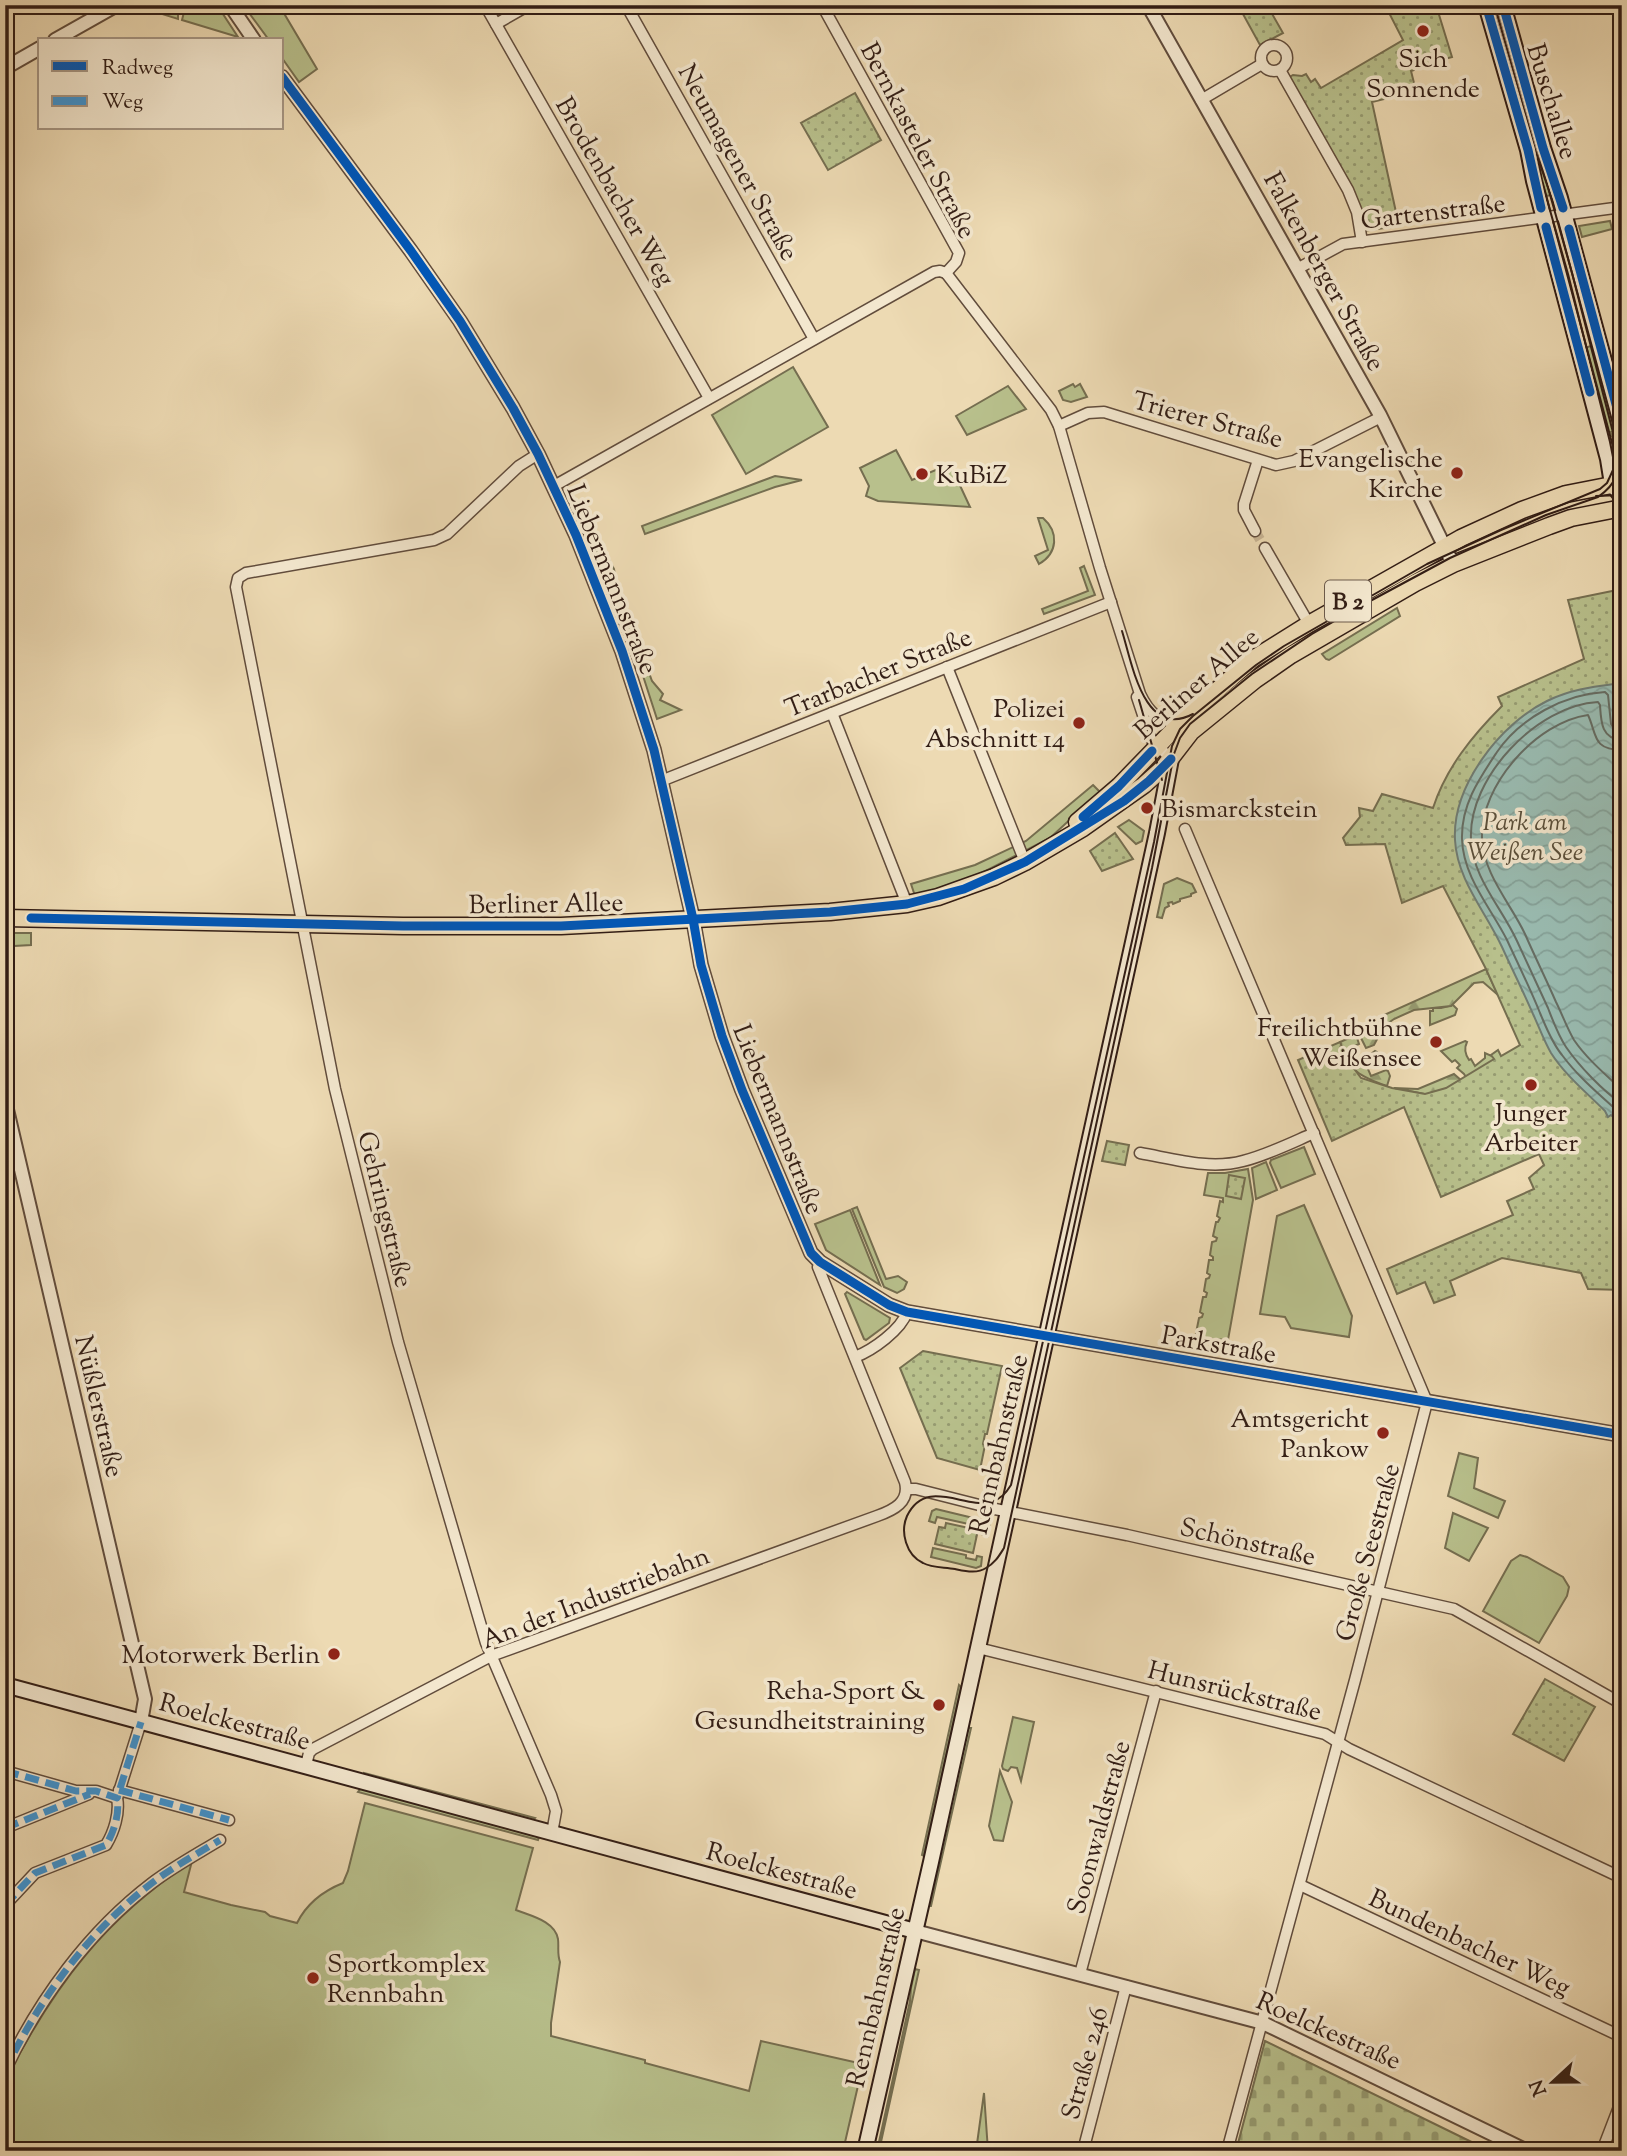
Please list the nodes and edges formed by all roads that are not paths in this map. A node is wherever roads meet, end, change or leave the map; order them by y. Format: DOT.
graph roads {
  1 [pos="117,5"];
  2 [pos="230,5"];
  3 [pos="485,5"];
  4 [pos="529,5"];
  5 [pos="626,5"];
  6 [pos="822,5"];
  7 [pos="1148,5"];
  8 [pos="1486,5"];
  9 [pos="1503,5"];
  10 [pos="496,24"];
  11 [pos="59,38"];
  12 [pos="253,38"];
  13 [pos="38,49"];
  14 [pos="1262,64"];
  15 [pos="5,68"];
  16 [pos="1280,70"];
  17 [pos="284,80"];
  18 [pos="1201,100"];
  19 [pos="1622,207"];
  20 [pos="1565,215"];
  21 [pos="1544,218"];
  22 [pos="1362,242"];
  23 [pos="1297,269"];
  24 [pos="946,273"];
  25 [pos="814,339"];
  26 [pos="709,398"];
  27 [pos="1381,417"];
  28 [pos="1059,426"];
  29 [pos="1622,427"];
  30 [pos="538,454"];
  31 [pos="1258,460"];
  32 [pos="554,486"];
  33 [pos="1618,496"];
  34 [pos="1255,531"];
  35 [pos="1445,547"];
  36 [pos="1265,548"];
  37 [pos="1453,564"];
  38 [pos="1111,602"];
  39 [pos="1309,624"];
  40 [pos="947,667"];
  41 [pos="1132,670"];
  42 [pos="832,713"];
  43 [pos="1188,715"];
  44 [pos="1157,745"];
  45 [pos="1171,759"];
  46 [pos="661,781"];
  47 [pos="1185,829"];
  48 [pos="1049,847"];
  49 [pos="1025,862"];
  50 [pos="907,904"];
  51 [pos="5,918"];
  52 [pos="693,919"];
  53 [pos="302,924"];
  54 [pos="5,1101"];
  55 [pos="1314,1133"];
  56 [pos="1140,1153"];
  57 [pos="820,1262"];
  58 [pos="907,1311"];
  59 [pos="1048,1335"];
  60 [pos="855,1357"];
  61 [pos="1427,1402"];
  62 [pos="1622,1435"];
  63 [pos="907,1489"];
  64 [pos="1008,1511"];
  65 [pos="1378,1592"];
  66 [pos="978,1648"];
  67 [pos="491,1656"];
  68 [pos="5,1685"];
  69 [pos="1156,1691"];
  70 [pos="1622,1704"];
  71 [pos="141,1722"];
  72 [pos="1338,1742"];
  73 [pos="306,1765"];
  74 [pos="5,1771"];
  75 [pos="96,1791"];
  76 [pos="118,1794"];
  77 [pos="229,1820"];
  78 [pos="5,1828"];
  79 [pos="552,1833"];
  80 [pos="220,1840"];
  81 [pos="1622,1878"];
  82 [pos="1300,1885"];
  83 [pos="5,1905"];
  84 [pos="915,1931"];
  85 [pos="1080,1974"];
  86 [pos="1126,1986"];
  87 [pos="1262,2023"];
  88 [pos="1622,2037"];
  89 [pos="5,2071"];
  90 [pos="1622,2099"];
  91 [pos="865,2151"];
  92 [pos="1083,2151"];
  93 [pos="1227,2151"];
  94 [pos="1527,2151"];
  95 [pos="1602,2151"];
  1 -- 11 [label="street"];
  2 -- 12 [label="street"];
  3 -- 10 [label="street, Brodenbacher Weg"];
  4 -- 10 [label="street"];
  5 -- 25 [label="street, Neumagener Straße"];
  6 -- 24 [label="street, Bernkasteler Straße"];
  7 -- 18 [label="street, Falkenberger Straße"];
  8 -- 21 [label="main road, Buschallee"];
  9 -- 20 [label="main road, Buschallee"];
  10 -- 26 [label="street, Brodenbacher Weg"];
  13 -- 15 [label="street"];
  14 -- 16 [label="street"];
  14 -- 16 [label="street"];
  14 -- 18 [label="street"];
  16 -- 22 [label="street, Falkenberger Straße"];
  17 -- 30 [label="street, Liebermannstraße"];
  18 -- 23 [label="street, Falkenberger Straße"];
  19 -- 20 [label="street, Gartenstraße"];
  20 -- 21 [label="street, Gartenstraße"];
  20 -- 29 [label="main road, Buschallee"];
  21 -- 22 [label="street, Gartenstraße"];
  21 -- 33 [label="main road, Buschallee"];
  22 -- 23 [label="street, Gartenstraße"];
  23 -- 27 [label="street, Falkenberger Straße"];
  24 -- 25 [label="street"];
  24 -- 28 [label="street, Bernkasteler Straße"];
  25 -- 26 [label="street"];
  26 -- 32 [label="street"];
  27 -- 31 [label="street, Trierer Straße"];
  27 -- 35 [label="street, Falkenberger Straße"];
  28 -- 31 [label="street, Trierer Straße"];
  28 -- 38 [label="street, Bernkasteler Straße"];
  30 -- 32 [label="street, Liebermannstraße"];
  30 -- 53 [label="street, Gehringstraße"];
  31 -- 34 [label="street"];
  32 -- 46 [label="street, Liebermannstraße"];
  33 -- 35 [label="main road, Berliner Allee / B 2"];
  33 -- 37 [label="main road, Berliner Allee / B 2"];
  35 -- 37 [label="street, Falkenberger Straße"];
  35 -- 39 [label="main road, Berliner Allee / B 2"];
  36 -- 39 [label="street"];
  37 -- 45 [label="main road, Berliner Allee / B 2"];
  38 -- 40 [label="street, Trarbacher Straße"];
  38 -- 41 [label="street, Bernkasteler Straße"];
  39 -- 43 [label="main road, Berliner Allee / B 2"];
  40 -- 42 [label="street, Trarbacher Straße"];
  40 -- 49 [label="street"];
  41 -- 43 [label="street, Bernkasteler Straße"];
  41 -- 44 [label="street, Bernkasteler Straße"];
  42 -- 46 [label="street, Trarbacher Straße"];
  42 -- 50 [label="street"];
  43 -- 44 [label="main road, Berliner Allee / B 2"];
  43 -- 45 [label="main road, Rennbahnstraße"];
  44 -- 45 [label="street, Bernkasteler Straße"];
  44 -- 48 [label="main road, Berliner Allee / B 2"];
  45 -- 48 [label="main road, Berliner Allee / B 2"];
  45 -- 59 [label="main road, Rennbahnstraße"];
  46 -- 52 [label="street, Liebermannstraße"];
  47 -- 55 [label="street"];
  48 -- 49 [label="main road, Berliner Allee / B 2"];
  49 -- 50 [label="main road, Berliner Allee / B 2"];
  50 -- 52 [label="main road, Berliner Allee / B 2"];
  51 -- 53 [label="main road, Berliner Allee / B 2"];
  52 -- 53 [label="main road, Berliner Allee / B 2"];
  52 -- 57 [label="street, Liebermannstraße"];
  53 -- 67 [label="street, Gehringstraße"];
  54 -- 71 [label="street, Nüßlerstraße"];
  55 -- 56 [label="street"];
  55 -- 61 [label="street"];
  57 -- 58 [label="street, Parkstraße"];
  57 -- 60 [label="street, Liebermannstraße"];
  58 -- 59 [label="street, Parkstraße"];
  58 -- 60 [label="street"];
  59 -- 61 [label="street, Parkstraße"];
  59 -- 64 [label="main road, Rennbahnstraße"];
  60 -- 63 [label="street, Liebermannstraße"];
  61 -- 62 [label="street, Parkstraße"];
  61 -- 65 [label="street, Große Seestraße"];
  63 -- 64 [label="street, Schönstraße"];
  63 -- 67 [label="street, An der Industriebahn"];
  64 -- 65 [label="street, Schönstraße"];
  64 -- 66 [label="main road, Rennbahnstraße"];
  65 -- 70 [label="street, Schönstraße"];
  65 -- 72 [label="street, Große Seestraße"];
  66 -- 69 [label="street, Hunsrückstraße"];
  66 -- 84 [label="main road, Rennbahnstraße"];
  67 -- 73 [label="street, An der Industriebahn"];
  67 -- 79 [label="street, Gehringstraße"];
  68 -- 71 [label="main road, Roelckestraße"];
  69 -- 72 [label="street, Hunsrückstraße"];
  69 -- 85 [label="street, Soonwaldstraße"];
  71 -- 73 [label="main road, Roelckestraße"];
  71 -- 76 [label="street"];
  72 -- 81 [label="street, Hunsrückstraße"];
  72 -- 82 [label="street, Große Seestraße"];
  73 -- 79 [label="main road, Roelckestraße"];
  74 -- 75 [label="street"];
  75 -- 76 [label="street"];
  75 -- 78 [label="street"];
  76 -- 77 [label="street"];
  76 -- 83 [label="street"];
  79 -- 84 [label="main road, Roelckestraße"];
  80 -- 89 [label="street"];
  82 -- 87 [label="street, Große Seestraße"];
  82 -- 88 [label="street, Bundenbacher Weg"];
  84 -- 85 [label="street, Roelckestraße"];
  84 -- 91 [label="main road, Rennbahnstraße"];
  85 -- 86 [label="street, Roelckestraße"];
  86 -- 87 [label="street, Roelckestraße"];
  86 -- 92 [label="street, Straße 246"];
  87 -- 93 [label="street, Große Seestraße"];
  87 -- 94 [label="street, Roelckestraße"];
  90 -- 95 [label="street"];
}
